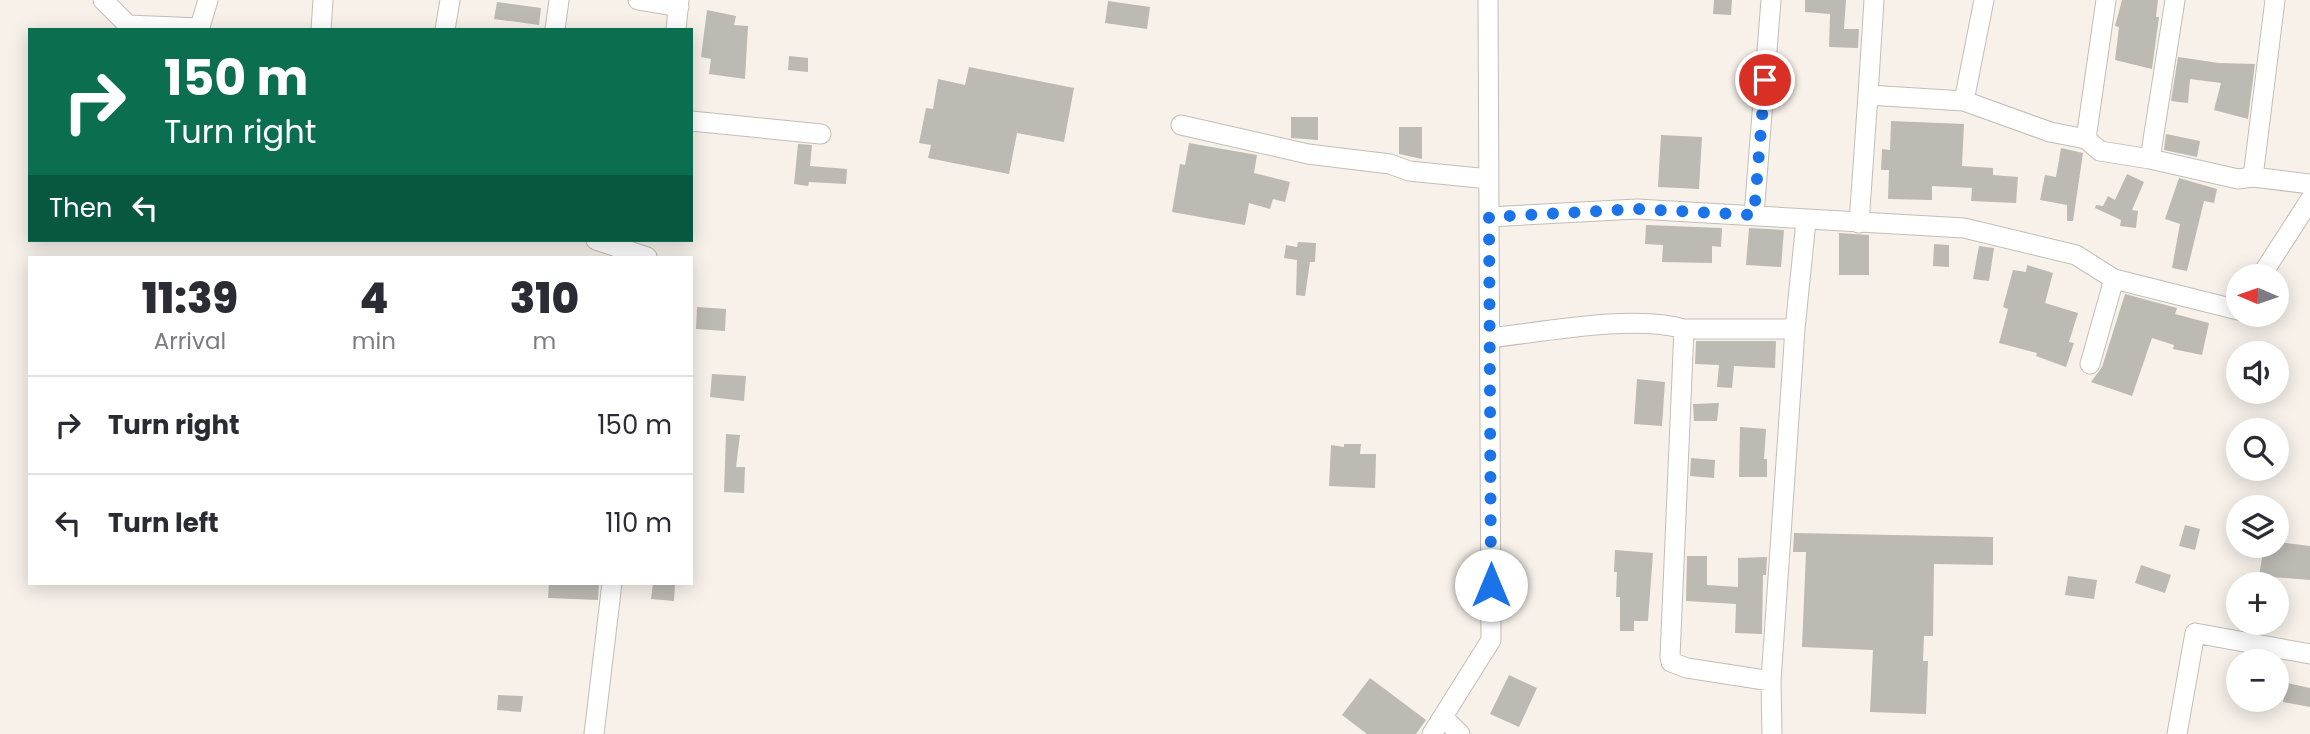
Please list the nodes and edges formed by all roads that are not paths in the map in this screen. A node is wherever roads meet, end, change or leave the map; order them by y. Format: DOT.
graph roads {
  1 [pos="103,0"];
  2 [pos="208,0"];
  3 [pos="323,0"];
  4 [pos="450,0"];
  5 [pos="559,0"];
  6 [pos="638,0"];
  7 [pos="1488,0"];
  8 [pos="1771,0"];
  9 [pos="1874,0"];
  10 [pos="1984,0"];
  11 [pos="2106,0"];
  12 [pos="2175,0"];
  13 [pos="2275,0"];
  14 [pos="679,3"];
  15 [pos="181,28"];
  16 [pos="199,28"];
  17 [pos="321,28"];
  18 [pos="444,28"];
  19 [pos="555,28"];
  20 [pos="676,28"];
  21 [pos="1868,95"];
  22 [pos="1964,101"];
  23 [pos="693,121"];
  24 [pos="1181,125"];
  25 [pos="821,134"];
  26 [pos="2086,139"];
  27 [pos="2150,159"];
  28 [pos="2253,177"];
  29 [pos="1489,179"];
  30 [pos="2310,184"];
  31 [pos="2310,200"];
  32 [pos="1754,215"];
  33 [pos="1489,217"];
  34 [pos="1806,221"];
  35 [pos="1859,223"];
  36 [pos="602,242"];
  37 [pos="645,256"];
  38 [pos="2269,264"];
  39 [pos="2114,279"];
  40 [pos="2226,307"];
  41 [pos="1684,329"];
  42 [pos="1795,329"];
  43 [pos="1490,338"];
  44 [pos="2090,364"];
  45 [pos="612,585"];
  46 [pos="2310,654"];
  47 [pos="1771,681"];
  48 [pos="1443,717"];
  49 [pos="594,734"];
  50 [pos="1432,734"];
  51 [pos="1460,734"];
  52 [pos="1772,734"];
  53 [pos="2176,734"];
  1 -- 15 [label="street"];
  2 -- 16 [label="street"];
  3 -- 17 [label="street"];
  4 -- 18 [label="street"];
  5 -- 19 [label="street"];
  6 -- 14 [label="street"];
  7 -- 29 [label="street"];
  8 -- 32 [label="street"];
  9 -- 21 [label="street"];
  10 -- 22 [label="street"];
  11 -- 26 [label="street"];
  12 -- 27 [label="street"];
  13 -- 28 [label="street"];
  14 -- 20 [label="street"];
  21 -- 22 [label="street"];
  21 -- 35 [label="street"];
  22 -- 26 [label="street"];
  23 -- 25 [label="street"];
  24 -- 29 [label="street"];
  26 -- 27 [label="street"];
  27 -- 28 [label="street"];
  28 -- 30 [label="street"];
  29 -- 33 [label="street"];
  31 -- 38 [label="street"];
  32 -- 33 [label="street"];
  32 -- 34 [label="street"];
  33 -- 43 [label="street"];
  34 -- 35 [label="street"];
  34 -- 42 [label="street"];
  35 -- 39 [label="street"];
  36 -- 37 [label="street"];
  39 -- 40 [label="street"];
  39 -- 44 [label="street"];
  41 -- 42 [label="street"];
  41 -- 43 [label="street"];
  41 -- 47 [label="street"];
  42 -- 47 [label="street"];
  43 -- 48 [label="street"];
  45 -- 49 [label="street"];
  46 -- 53 [label="street"];
  47 -- 52 [label="street"];
  48 -- 50 [label="street"];
  48 -- 51 [label="street"];
}
